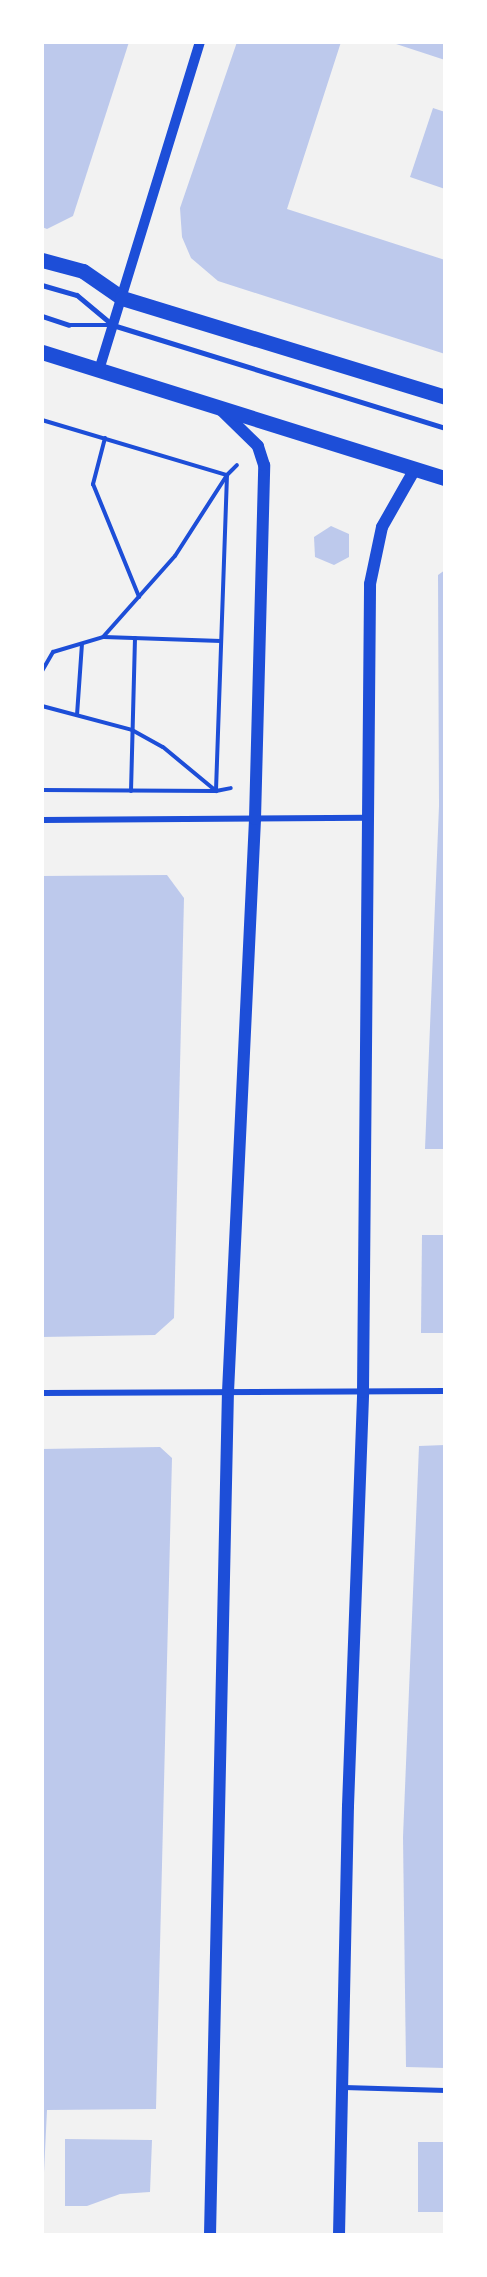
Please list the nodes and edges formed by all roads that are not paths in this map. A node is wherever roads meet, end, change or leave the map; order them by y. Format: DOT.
graph roads {
  1 [pos="200,42"];
  2 [pos="42,260"];
  3 [pos="42,285"];
  4 [pos="122,298"];
  5 [pos="42,316"];
  6 [pos="113,325"];
  7 [pos="42,352"];
  8 [pos="99,370"];
  9 [pos="445,397"];
  10 [pos="218,407"];
  11 [pos="445,428"];
  12 [pos="415,469"];
  13 [pos="445,478"];
  14 [pos="367,818"];
  15 [pos="255,819"];
  16 [pos="42,820"];
  17 [pos="445,1391"];
  18 [pos="228,1392"];
  19 [pos="363,1392"];
  20 [pos="42,1393"];
  21 [pos="341,2087"];
  22 [pos="445,2090"];
  23 [pos="210,2235"];
  24 [pos="339,2235"];
  1 -- 4 [label="street"];
  2 -- 4 [label="main road"];
  3 -- 6 [label="lane"];
  4 -- 6 [label="street"];
  4 -- 9 [label="main road"];
  5 -- 6 [label="lane"];
  6 -- 8 [label="street"];
  6 -- 11 [label="lane"];
  7 -- 8 [label="main road"];
  8 -- 10 [label="main road"];
  10 -- 12 [label="main road"];
  10 -- 15 [label="main road"];
  12 -- 13 [label="main road"];
  12 -- 14 [label="main road"];
  14 -- 15 [label="street"];
  14 -- 19 [label="main road"];
  15 -- 16 [label="street"];
  15 -- 18 [label="main road"];
  17 -- 19 [label="street"];
  18 -- 19 [label="street"];
  18 -- 20 [label="street"];
  18 -- 23 [label="main road"];
  19 -- 21 [label="main road"];
  21 -- 22 [label="lane"];
  21 -- 24 [label="main road"];
}
